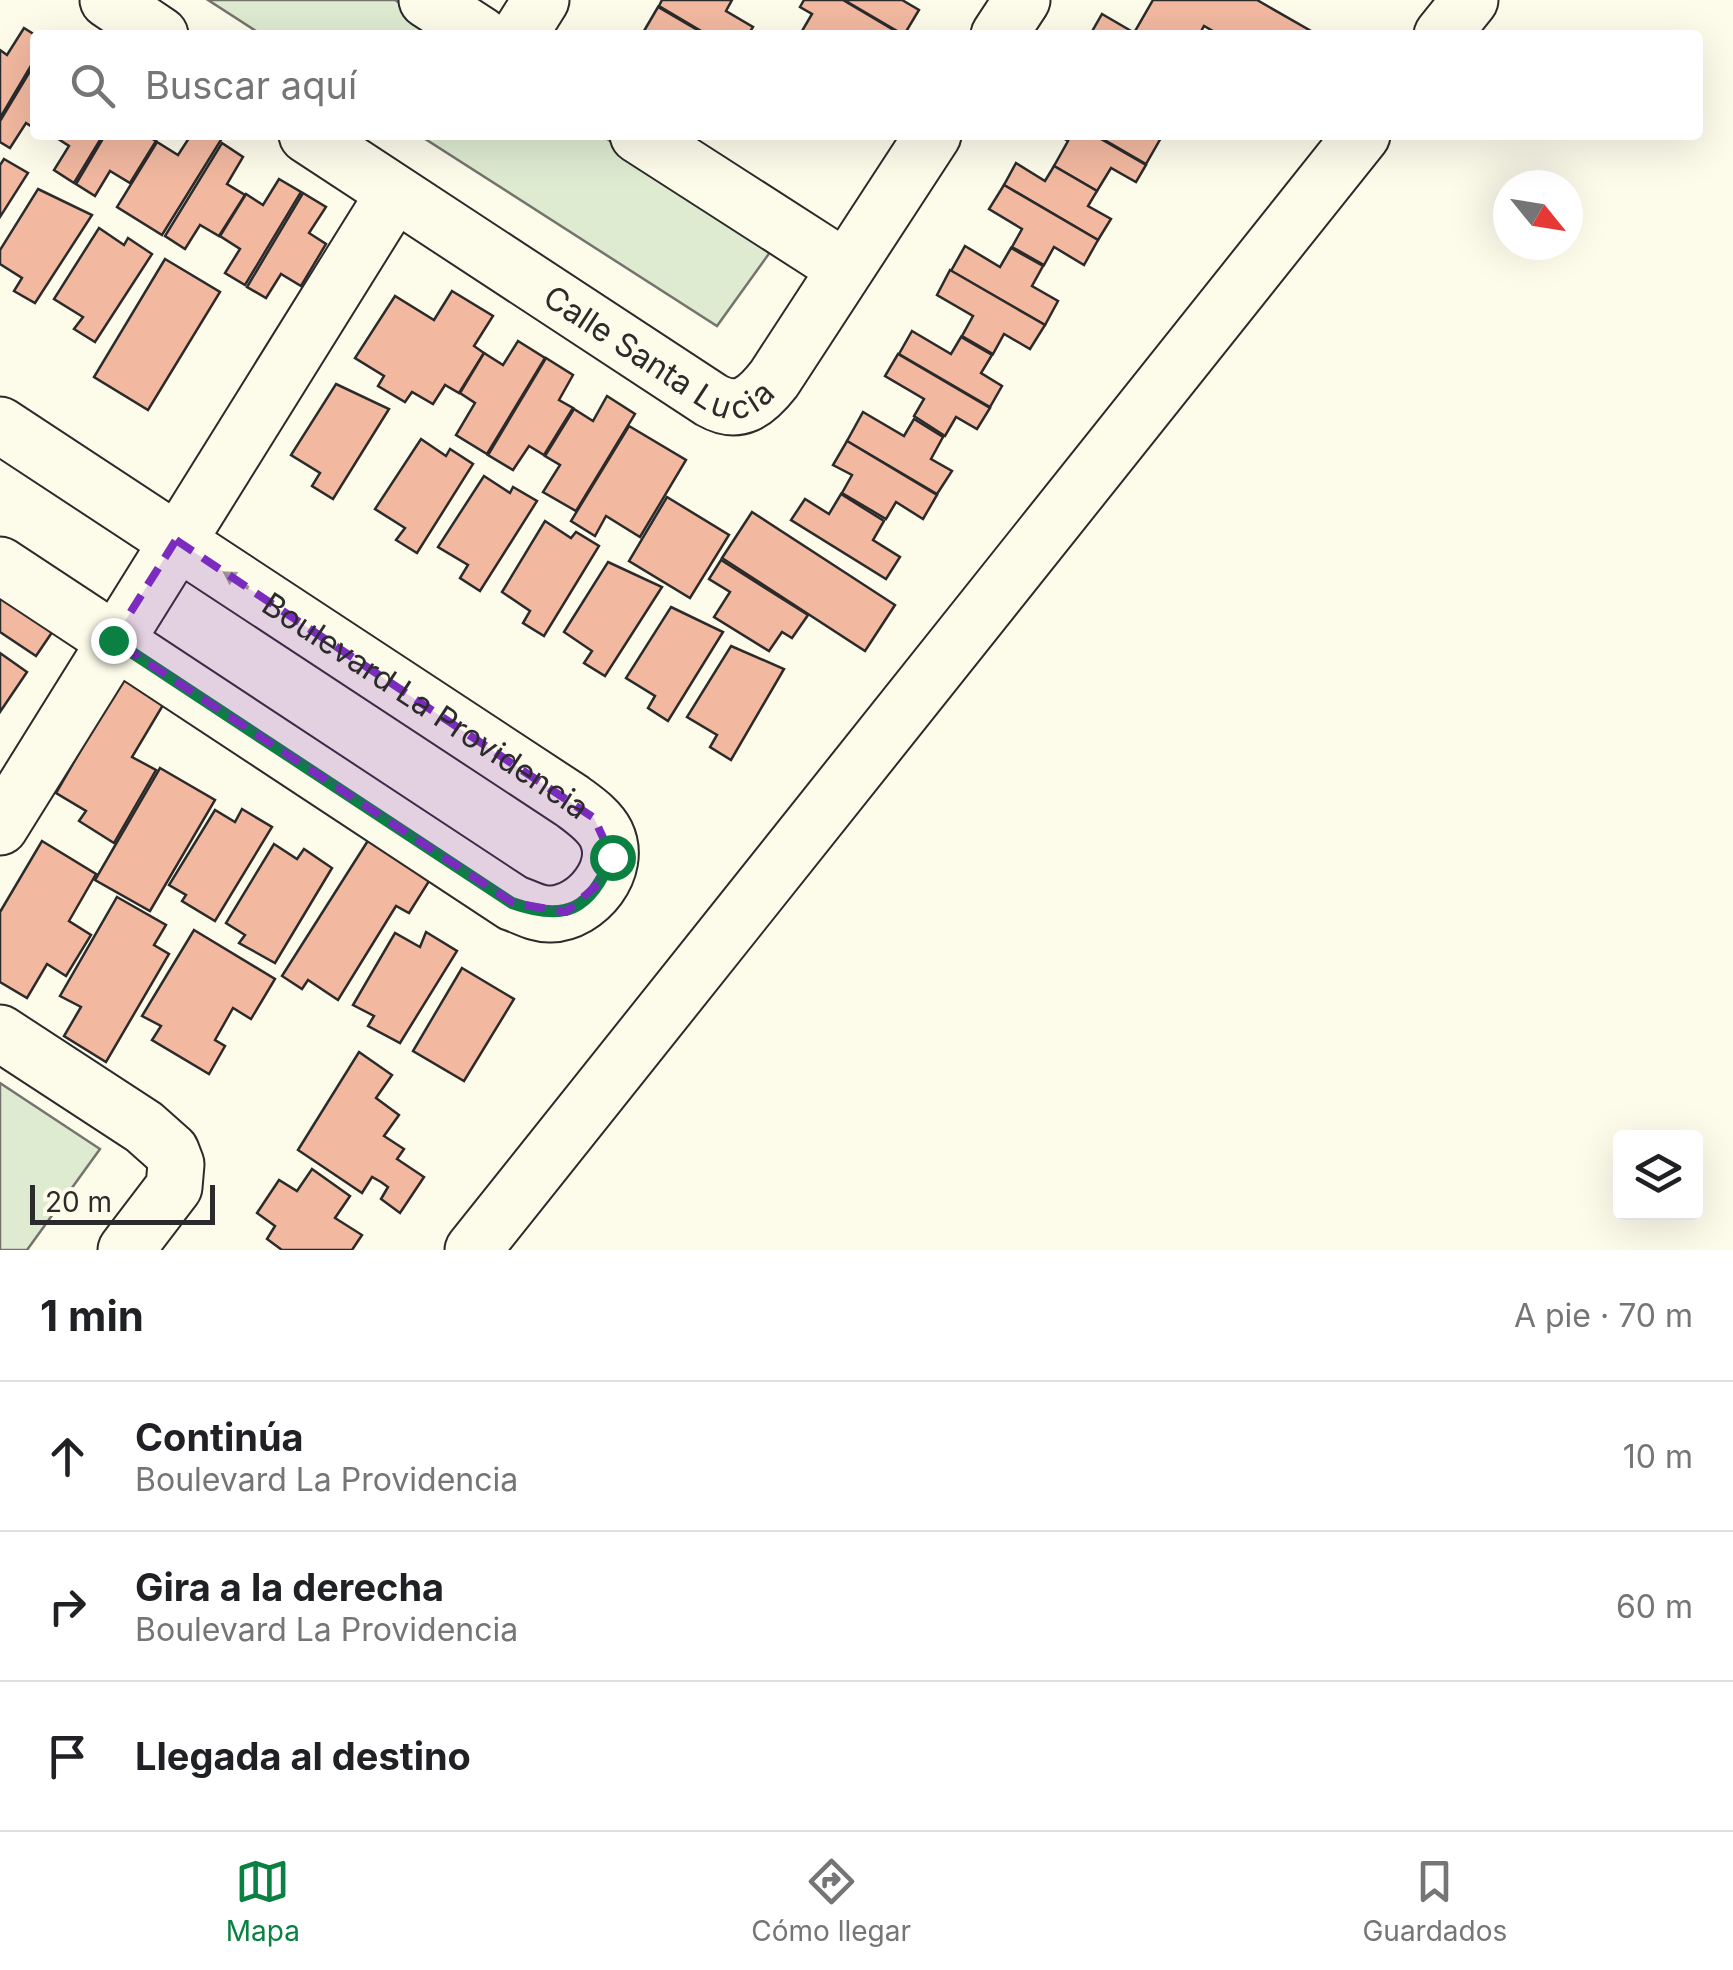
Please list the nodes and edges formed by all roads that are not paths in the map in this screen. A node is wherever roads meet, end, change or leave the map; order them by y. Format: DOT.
graph roads {
  1 [pos="108,0"];
  2 [pos="427,0"];
  3 [pos="541,0"];
  4 [pos="1022,0"];
  5 [pos="1470,0"];
  6 [pos="153,30"];
  7 [pos="473,30"];
  8 [pos="522,30"];
  9 [pos="1002,30"];
  10 [pos="1446,30"];
  11 [pos="315,140"];
  12 [pos="646,140"];
  13 [pos="930,140"];
  14 [pos="1358,140"];
  15 [pos="394,194"];
  16 [pos="845,268"];
  17 [pos="0,425"];
  18 [pos="176,540"];
  19 [pos="0,565"];
  20 [pos="113,640"];
  21 [pos="0,827"];
  22 [pos="0,1033"];
  23 [pos="126,1250"];
  24 [pos="473,1250"];
  1 -- 6 [label="street"];
  2 -- 7 [label="street"];
  3 -- 8 [label="street"];
  4 -- 9 [label="street"];
  5 -- 10 [label="street"];
  11 -- 15 [label="street, Calle Santa Lucia"];
  12 -- 16 [label="street"];
  13 -- 16 [label="street, Calle Santa Lucia"];
  14 -- 24 [label="street"];
  15 -- 16 [label="street, Calle Santa Lucia"];
  15 -- 18 [label="street"];
  17 -- 18 [label="street, Boulevard La Providencia"];
  18 -- 20 [label="street"];
  20 -- 18 [label="street, Boulevard La Providencia, one-way"];
  19 -- 20 [label="street, Boulevard La Providencia"];
  20 -- 21 [label="street"];
  22 -- 23 [label="street"];
}
